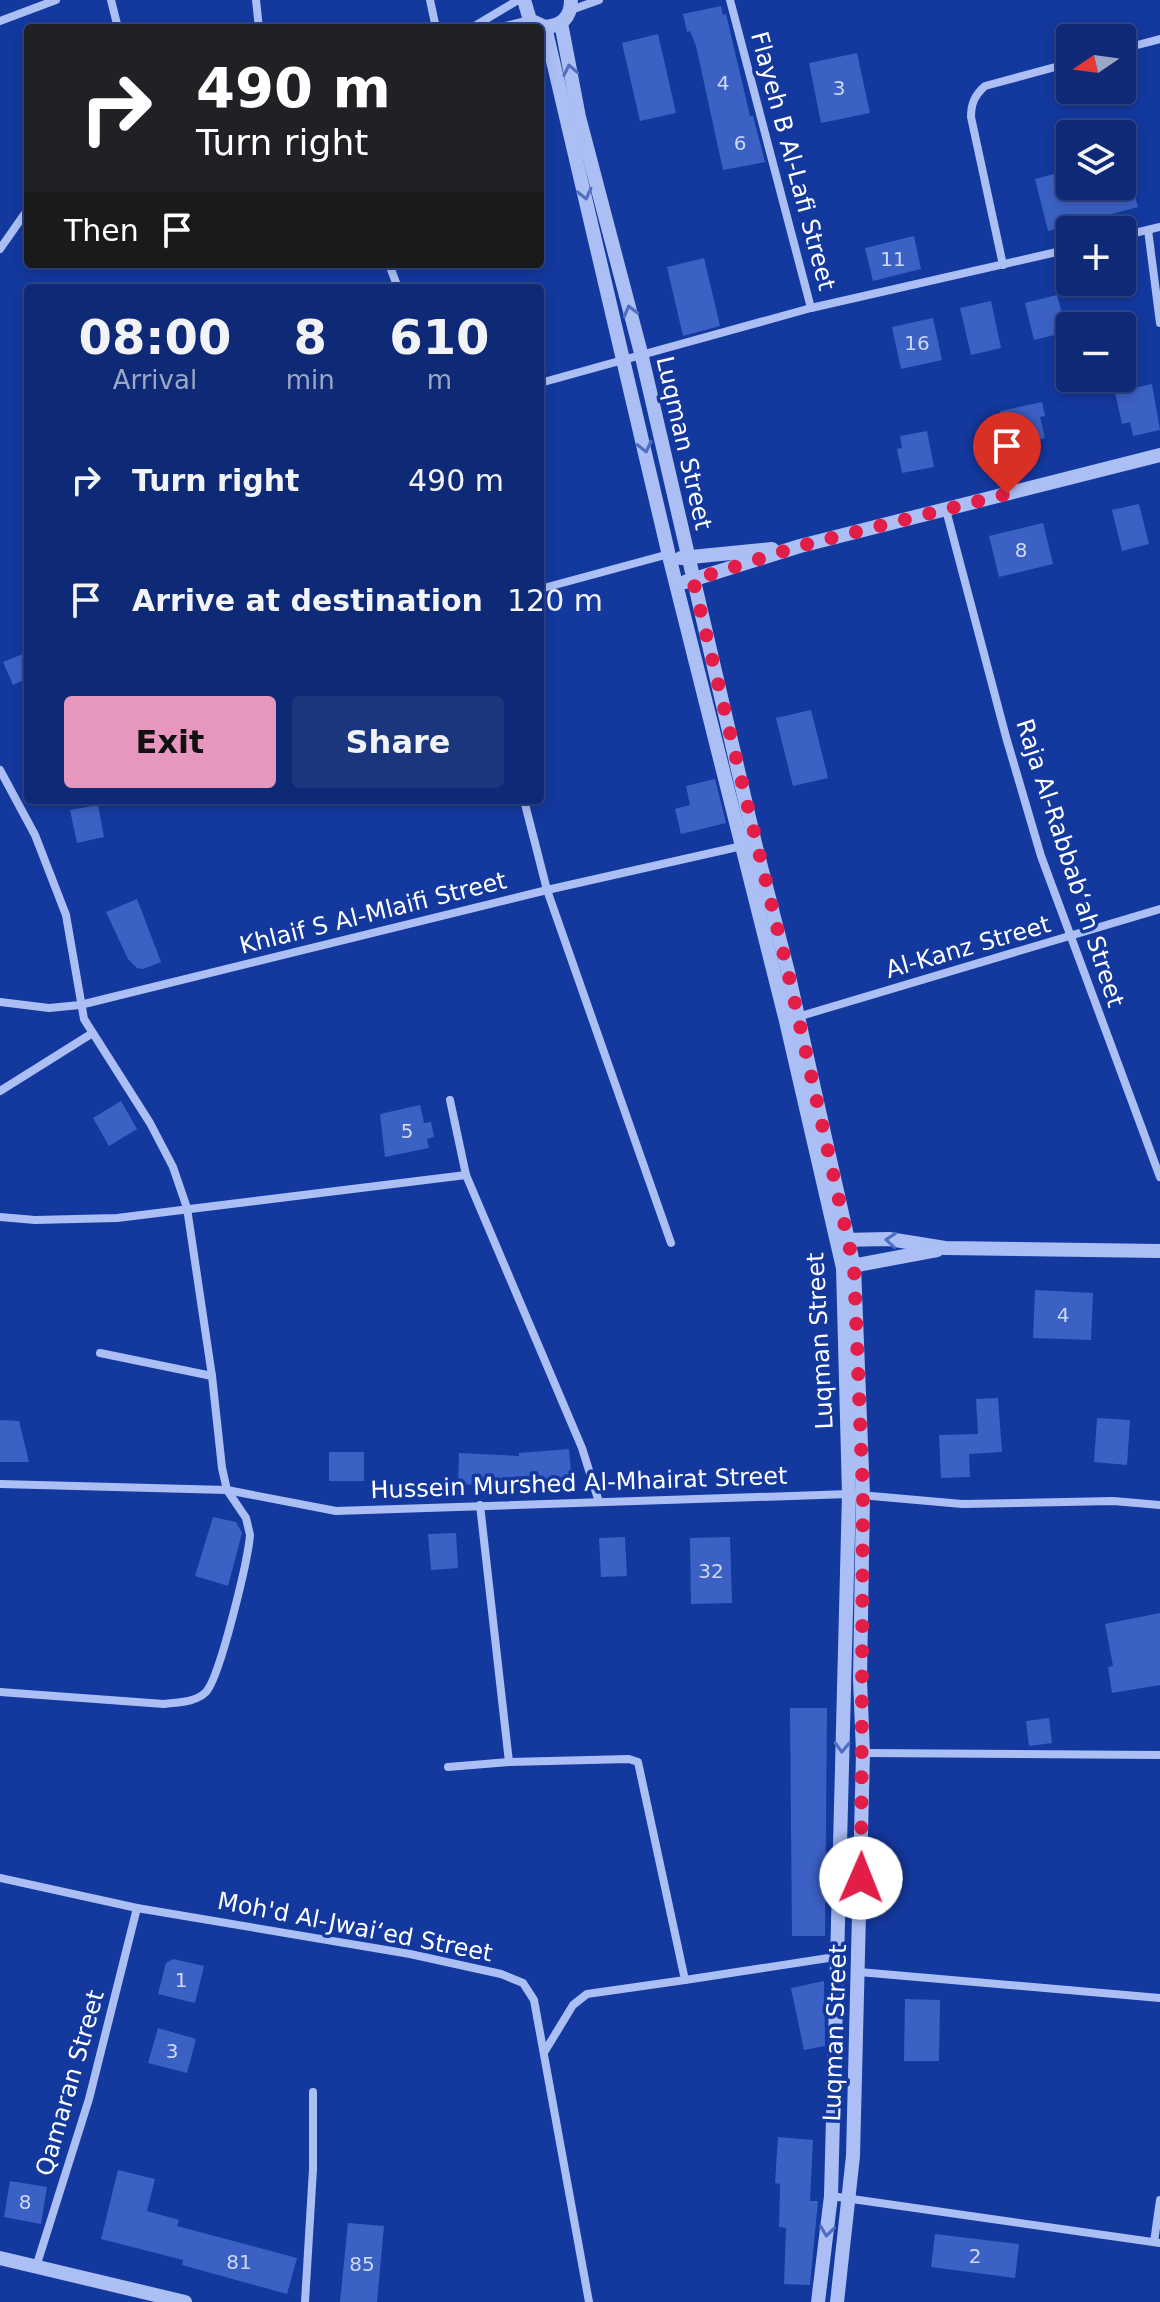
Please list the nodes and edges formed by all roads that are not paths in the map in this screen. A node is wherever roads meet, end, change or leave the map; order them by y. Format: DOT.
graph roads {
  1 [pos="56,0"];
  2 [pos="111,0"];
  3 [pos="256,0"];
  4 [pos="430,0"];
  5 [pos="521,0"];
  6 [pos="599,0"];
  7 [pos="730,0"];
  8 [pos="571,5"];
  9 [pos="530,20"];
  10 [pos="0,21"];
  11 [pos="561,23"];
  12 [pos="117,24"];
  13 [pos="259,24"];
  14 [pos="435,24"];
  15 [pos="479,24"];
  16 [pos="513,24"];
  17 [pos="539,24"];
  18 [pos="545,27"];
  19 [pos="1160,39"];
  20 [pos="1136,45"];
  21 [pos="1056,67"];
  22 [pos="24,215"];
  23 [pos="1160,227"];
  24 [pos="1148,230"];
  25 [pos="1136,233"];
  26 [pos="0,248"];
  27 [pos="1056,252"];
  28 [pos="1003,265"];
  29 [pos="811,308"];
  30 [pos="1160,323"];
  31 [pos="641,353"];
  32 [pos="623,358"];
  33 [pos="544,382"];
  34 [pos="1160,455"];
  35 [pos="946,510"];
  36 [pos="800,546"];
  37 [pos="669,557"];
  38 [pos="687,557"];
  39 [pos="693,580"];
  40 [pos="676,585"];
  41 [pos="544,588"];
  42 [pos="0,770"];
  43 [pos="525,804"];
  44 [pos="748,845"];
  45 [pos="547,890"];
  46 [pos="1160,909"];
  47 [pos="1070,938"];
  48 [pos="0,1002"];
  49 [pos="80,1005"];
  50 [pos="792,1019"];
  51 [pos="91,1034"];
  52 [pos="0,1091"];
  53 [pos="450,1100"];
  54 [pos="466,1175"];
  55 [pos="1160,1177"];
  56 [pos="187,1208"];
  57 [pos="0,1217"];
  58 [pos="843,1240"];
  59 [pos="671,1243"];
  60 [pos="945,1248"];
  61 [pos="1160,1251"];
  62 [pos="848,1267"];
  63 [pos="100,1353"];
  64 [pos="212,1376"];
  65 [pos="0,1484"];
  66 [pos="227,1490"];
  67 [pos="856,1495"];
  68 [pos="599,1502"];
  69 [pos="480,1505"];
  70 [pos="1160,1505"];
  71 [pos="0,1692"];
  72 [pos="863,1753"];
  73 [pos="1160,1755"];
  74 [pos="509,1762"];
  75 [pos="448,1767"];
  76 [pos="0,1878"];
  77 [pos="137,1908"];
  78 [pos="835,1957"];
  79 [pos="859,1972"];
  80 [pos="685,1980"];
  81 [pos="1160,1998"];
  82 [pos="544,2052"];
  83 [pos="313,2092"];
  84 [pos="831,2196"];
  85 [pos="848,2198"];
  86 [pos="1160,2200"];
  87 [pos="1157,2242"];
  88 [pos="0,2258"];
  89 [pos="36,2267"];
  90 [pos="185,2302"];
  91 [pos="305,2302"];
  92 [pos="589,2302"];
  93 [pos="818,2302"];
  94 [pos="837,2302"];
  1 -- 10 [label="street"];
  2 -- 12 [label="street"];
  3 -- 13 [label="street"];
  4 -- 14 [label="street"];
  5 -- 9 [label="street"];
  5 -- 15 [label="street"];
  6 -- 8 [label="street"];
  7 -- 29 [label="street, Flayeh B Al-Lafi Street"];
  8 -- 11 [label="street"];
  9 -- 16 [label="street"];
  9 -- 17 [label="street"];
  11 -- 18 [label="street"];
  31 -- 11 [label="street, Luqman Street, one-way"];
  18 -- 32 [label="street, Luqman Street, one-way"];
  19 -- 20 [label="street"];
  21 -- 28 [label="street"];
  22 -- 26 [label="street"];
  23 -- 24 [label="street"];
  24 -- 25 [label="street"];
  24 -- 30 [label="street"];
  27 -- 28 [label="street, Flayeh B Al-Lafi Street"];
  28 -- 29 [label="street, Flayeh B Al-Lafi Street"];
  29 -- 31 [label="street"];
  31 -- 32 [label="street"];
  31 -- 38 [label="street, Luqman Street"];
  32 -- 33 [label="street"];
  32 -- 37 [label="street, Luqman Street, one-way"];
  34 -- 35 [label="street"];
  35 -- 36 [label="street"];
  35 -- 47 [label="street, Raja Al-Rabbab‘ah Street"];
  36 -- 38 [label="street"];
  36 -- 39 [label="street"];
  37 -- 38 [label="street"];
  37 -- 40 [label="street, Luqman Street"];
  37 -- 41 [label="street"];
  38 -- 39 [label="street, Luqman Street"];
  39 -- 40 [label="street"];
  39 -- 44 [label="street, Luqman Street"];
  40 -- 44 [label="street, Luqman Street"];
  42 -- 49 [label="street"];
  43 -- 45 [label="street"];
  44 -- 45 [label="street, Khlaif S Al-Mlaifi Street"];
  44 -- 50 [label="street, Luqman Street"];
  45 -- 49 [label="street, Khlaif S Al-Mlaifi Street"];
  45 -- 59 [label="street"];
  46 -- 47 [label="street, Al-Kanz Street"];
  47 -- 50 [label="street, Al-Kanz Street"];
  47 -- 55 [label="street, Raja Al-Rabbab‘ah Street"];
  48 -- 49 [label="street, Khlaif S Al-Mlaifi Street"];
  49 -- 51 [label="street"];
  50 -- 58 [label="street, Luqman Street"];
  51 -- 52 [label="street"];
  51 -- 56 [label="street"];
  53 -- 54 [label="street"];
  54 -- 56 [label="street"];
  54 -- 68 [label="street"];
  56 -- 57 [label="street"];
  56 -- 64 [label="street"];
  60 -- 58 [label="street, one-way"];
  58 -- 62 [label="street, Luqman Street"];
  60 -- 61 [label="street"];
  60 -- 62 [label="street"];
  62 -- 67 [label="street, Luqman Street"];
  63 -- 64 [label="street"];
  64 -- 66 [label="street"];
  65 -- 66 [label="street, Hussein Murshed Al-Mhairat Street"];
  66 -- 69 [label="street, Hussein Murshed Al-Mhairat Street"];
  66 -- 71 [label="street"];
  67 -- 68 [label="street, Hussein Murshed Al-Mhairat Street"];
  67 -- 70 [label="street, Hussein Murshed Al-Mhairat Street"];
  67 -- 72 [label="street, Luqman Street"];
  67 -- 78 [label="street, Luqman Street, one-way"];
  68 -- 69 [label="street, Hussein Murshed Al-Mhairat Street"];
  69 -- 74 [label="street"];
  72 -- 73 [label="street"];
  72 -- 79 [label="street, Luqman Street"];
  74 -- 75 [label="street"];
  74 -- 80 [label="street"];
  76 -- 77 [label="street, Moh'd Al-Jwai‘ed Street"];
  77 -- 82 [label="street, Moh'd Al-Jwai‘ed Street"];
  77 -- 89 [label="street, Qamaran Street"];
  78 -- 80 [label="street"];
  78 -- 84 [label="street, Luqman Street"];
  79 -- 81 [label="street"];
  79 -- 85 [label="street, Luqman Street"];
  80 -- 82 [label="street"];
  82 -- 92 [label="street, Moh'd Al-Jwai‘ed Street"];
  83 -- 91 [label="street"];
  84 -- 85 [label="street"];
  84 -- 93 [label="street, Luqman Street, one-way"];
  85 -- 87 [label="street"];
  85 -- 94 [label="street, Luqman Street"];
  86 -- 87 [label="street"];
  88 -- 89 [label="street"];
  89 -- 90 [label="street"];
}
